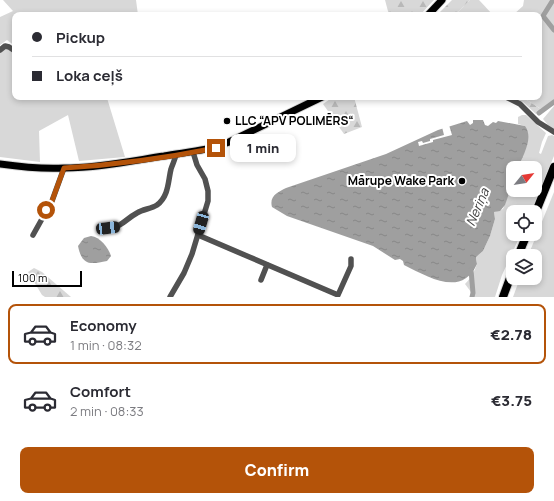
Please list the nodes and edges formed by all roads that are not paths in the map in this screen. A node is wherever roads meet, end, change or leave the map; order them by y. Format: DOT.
graph roads {
  1 [pos="442,0"];
  2 [pos="431,12"];
  3 [pos="12,49"];
  4 [pos="0,50"];
  5 [pos="316,100"];
  6 [pos="512,100"];
  7 [pos="554,132"];
  8 [pos="193,152"];
  9 [pos="176,154"];
  10 [pos="0,164"];
  11 [pos="554,167"];
  12 [pos="64,168"];
  13 [pos="539,205"];
  14 [pos="108,228"];
  15 [pos="33,235"];
  16 [pos="198,235"];
  17 [pos="351,259"];
  18 [pos="267,265"];
  19 [pos="261,280"];
  20 [pos="507,285"];
  21 [pos="337,296"];
  22 [pos="170,297"];
  23 [pos="503,297"];
  1 -- 2 [label="main road"];
  3 -- 4 [label="street"];
  5 -- 8 [label="main road"];
  6 -- 7 [label="street"];
  8 -- 9 [label="main road"];
  8 -- 16 [label="street"];
  9 -- 12 [label="main road"];
  9 -- 14 [label="street"];
  10 -- 12 [label="main road"];
  11 -- 13 [label="highway"];
  12 -- 15 [label="street"];
  16 -- 18 [label="street"];
  16 -- 22 [label="street"];
  17 -- 21 [label="street"];
  18 -- 19 [label="street"];
  18 -- 21 [label="street"];
  20 -- 23 [label="highway"];
}
